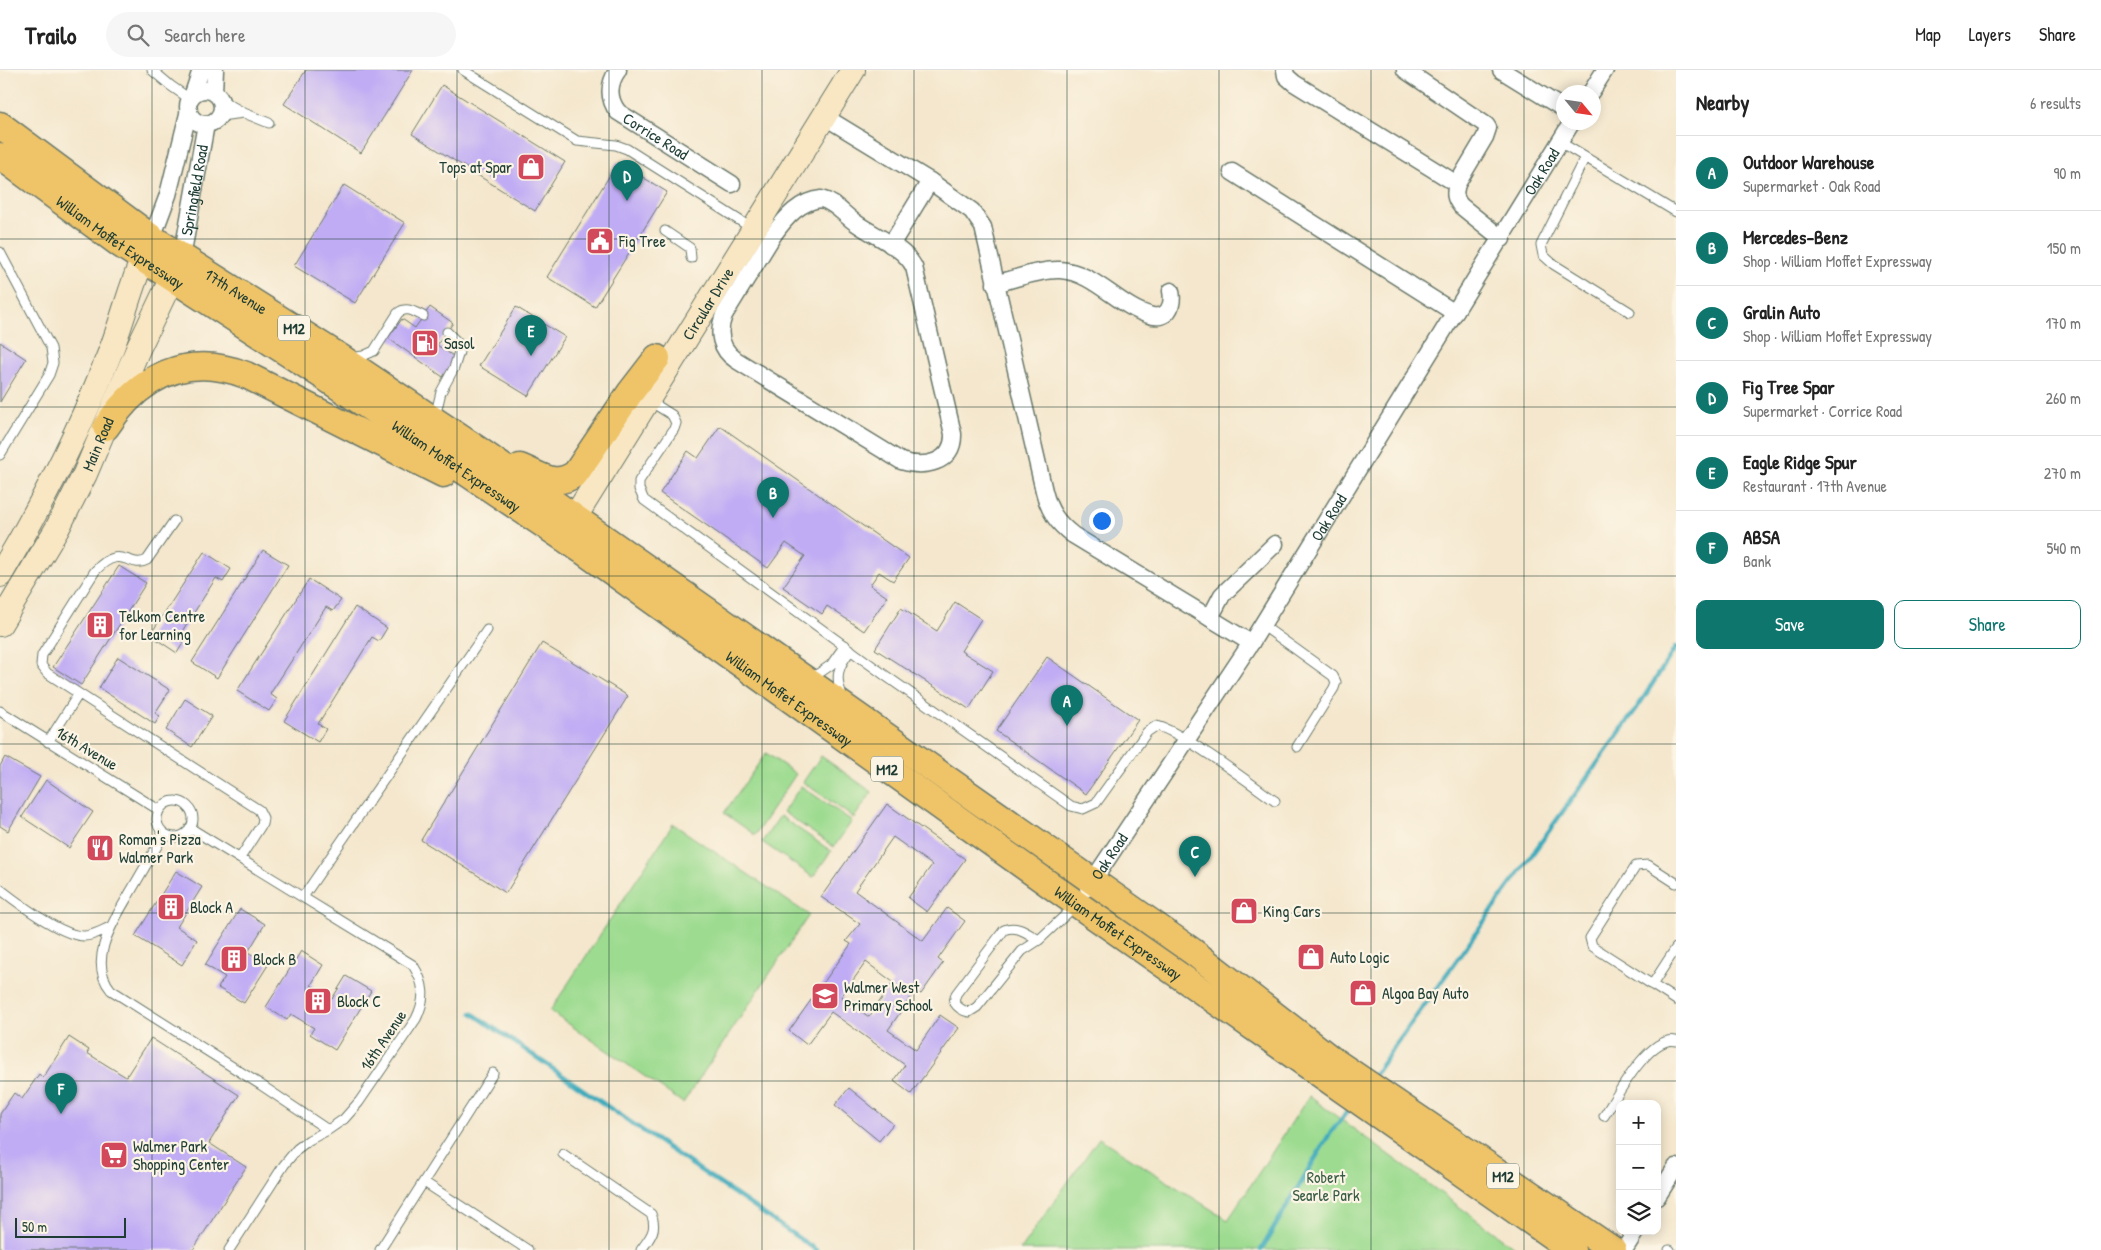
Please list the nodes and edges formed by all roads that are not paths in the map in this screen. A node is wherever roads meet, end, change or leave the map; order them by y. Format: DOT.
graph roads {
  1 [pos="152,70"];
  2 [pos="201,70"];
  3 [pos="215,70"];
  4 [pos="463,70"];
  5 [pos="618,70"];
  6 [pos="840,70"];
  7 [pos="853,70"];
  8 [pos="1285,70"];
  9 [pos="1405,70"];
  10 [pos="1501,70"];
  11 [pos="1605,70"];
  12 [pos="1595,85"];
  13 [pos="191,101"];
  14 [pos="1556,104"];
  15 [pos="215,108"];
  16 [pos="244,113"];
  17 [pos="825,117"];
  18 [pos="269,123"];
  19 [pos="0,125"];
  20 [pos="1567,130"];
  21 [pos="1560,142"];
  22 [pos="0,156"];
  23 [pos="1585,157"];
  24 [pos="1232,172"];
  25 [pos="930,181"];
  26 [pos="732,184"];
  27 [pos="1457,184"];
  28 [pos="1676,212"];
  29 [pos="748,226"];
  30 [pos="665,231"];
  31 [pos="1502,238"];
  32 [pos="891,245"];
  33 [pos="147,248"];
  34 [pos="0,252"];
  35 [pos="691,258"];
  36 [pos="177,267"];
  37 [pos="995,284"];
  38 [pos="1171,291"];
  39 [pos="1630,312"];
  40 [pos="1455,313"];
  41 [pos="424,316"];
  42 [pos="446,332"];
  43 [pos="657,358"];
  44 [pos="343,359"];
  45 [pos="648,400"];
  46 [pos="435,420"];
  47 [pos="106,427"];
  48 [pos="0,455"];
  49 [pos="488,457"];
  50 [pos="490,489"];
  51 [pos="174,521"];
  52 [pos="562,524"];
  53 [pos="1275,544"];
  54 [pos="0,575"];
  55 [pos="1210,618"];
  56 [pos="0,624"];
  57 [pos="1262,625"];
  58 [pos="487,630"];
  59 [pos="1250,643"];
  60 [pos="848,647"];
  61 [pos="807,681"];
  62 [pos="78,695"];
  63 [pos="849,711"];
  64 [pos="0,712"];
  65 [pos="1186,741"];
  66 [pos="48,742"];
  67 [pos="1297,747"];
  68 [pos="1275,801"];
  69 [pos="159,810"];
  70 [pos="190,828"];
  71 [pos="164,834"];
  72 [pos="240,858"];
  73 [pos="1092,881"];
  74 [pos="1676,883"];
  75 [pos="0,889"];
  76 [pos="304,897"];
  77 [pos="1077,904"];
  78 [pos="110,927"];
  79 [pos="1039,940"];
  80 [pos="1676,948"];
  81 [pos="1652,985"];
  82 [pos="1676,1000"];
  83 [pos="1676,1041"];
  84 [pos="1325,1066"];
  85 [pos="492,1073"];
  86 [pos="1386,1108"];
  87 [pos="1604,1116"];
  88 [pos="328,1130"];
  89 [pos="563,1154"];
  90 [pos="1676,1167"];
  91 [pos="424,1182"];
  92 [pos="1661,1191"];
  93 [pos="1633,1235"];
  94 [pos="229,1250"];
  95 [pos="380,1250"];
  96 [pos="528,1250"];
  97 [pos="641,1250"];
  98 [pos="1572,1250"];
  99 [pos="1612,1250"];
  100 [pos="1624,1250"];
  1 -- 13 [label="lane"];
  2 -- 13 [label="street, Springfield Road"];
  3 -- 15 [label="street, Springfield Road"];
  4 -- 29 [label="lane"];
  5 -- 26 [label="street, Corrice Road"];
  6 -- 29 [label="street, Circular Drive"];
  7 -- 17 [label="street, Circular Drive"];
  8 -- 27 [label="street"];
  9 -- 27 [label="street"];
  10 -- 14 [label="street"];
  11 -- 12 [label="street"];
  13 -- 15 [label="street"];
  13 -- 15 [label="street"];
  13 -- 33 [label="street, Springfield Road"];
  15 -- 16 [label="lane"];
  15 -- 16 [label="lane"];
  15 -- 36 [label="street, Springfield Road"];
  16 -- 18 [label="lane"];
  17 -- 25 [label="street"];
  17 -- 29 [label="street, Circular Drive"];
  19 -- 33 [label="main road, 17th Avenue / M12"];
  20 -- 21 [label="street, Oak Road"];
  21 -- 23 [label="lane"];
  21 -- 31 [label="street, Oak Road"];
  22 -- 33 [label="main road, William Moffet Expressway / M12"];
  23 -- 28 [label="lane"];
  23 -- 39 [label="lane"];
  24 -- 40 [label="street"];
  25 -- 32 [label="street"];
  25 -- 37 [label="street"];
  27 -- 31 [label="street"];
  29 -- 43 [label="street, Circular Drive"];
  29 -- 45 [label="street, Circular Drive"];
  30 -- 35 [label="lane"];
  31 -- 40 [label="street, Oak Road"];
  32 -- 32 [label="street"];
  33 -- 36 [label="main road, 17th Avenue / M12"];
  33 -- 54 [label="street, Main Road"];
  34 -- 48 [label="lane"];
  36 -- 44 [label="main road, 17th Avenue / M12"];
  36 -- 47 [label="street, Main Road"];
  36 -- 50 [label="main road, William Moffet Expressway / M12"];
  37 -- 38 [label="street"];
  37 -- 55 [label="street"];
  40 -- 57 [label="street, Oak Road"];
  41 -- 44 [label="lane"];
  42 -- 46 [label="lane"];
  43 -- 49 [label="main road"];
  43 -- 52 [label="street, Circular Drive"];
  44 -- 46 [label="main road, 17th Avenue / M12"];
  45 -- 52 [label="street, Circular Drive"];
  45 -- 60 [label="lane"];
  46 -- 49 [label="main road, 17th Avenue / M12"];
  47 -- 50 [label="main road"];
  47 -- 56 [label="street, Main Road"];
  49 -- 52 [label="main road, 17th Avenue / M12"];
  50 -- 52 [label="main road, William Moffet Expressway / M12"];
  51 -- 62 [label="lane"];
  52 -- 61 [label="main road, William Moffet Expressway / M12"];
  52 -- 77 [label="main road, William Moffet Expressway / M12"];
  53 -- 55 [label="street"];
  55 -- 59 [label="street"];
  57 -- 59 [label="street, Oak Road"];
  57 -- 67 [label="lane"];
  58 -- 76 [label="lane"];
  59 -- 65 [label="street, Oak Road"];
  60 -- 61 [label="lane"];
  60 -- 63 [label="lane"];
  60 -- 65 [label="lane"];
  61 -- 63 [label="main road, William Moffet Expressway / M12"];
  62 -- 66 [label="lane"];
  62 -- 72 [label="lane"];
  63 -- 73 [label="main road, William Moffet Expressway / M12"];
  64 -- 66 [label="lane, 16th Avenue"];
  65 -- 68 [label="lane"];
  65 -- 73 [label="street, Oak Road"];
  66 -- 69 [label="lane, 16th Avenue"];
  69 -- 70 [label="lane"];
  69 -- 71 [label="lane"];
  70 -- 71 [label="lane"];
  70 -- 72 [label="lane, 16th Avenue"];
  71 -- 78 [label="lane"];
  72 -- 76 [label="lane, 16th Avenue"];
  73 -- 77 [label="street, Oak Road"];
  73 -- 84 [label="main road, William Moffet Expressway / M12"];
  74 -- 81 [label="lane"];
  75 -- 78 [label="lane"];
  76 -- 88 [label="lane, 16th Avenue"];
  77 -- 79 [label="lane"];
  77 -- 84 [label="main road, William Moffet Expressway / M12"];
  78 -- 88 [label="lane"];
  79 -- 79 [label="lane"];
  80 -- 81 [label="lane"];
  81 -- 82 [label="lane"];
  83 -- 87 [label="lane"];
  84 -- 86 [label="main road, William Moffet Expressway / M12"];
  85 -- 91 [label="lane"];
  86 -- 98 [label="main road, William Moffet Expressway / M12"];
  86 -- 99 [label="main road, William Moffet Expressway / M12"];
  88 -- 94 [label="lane, 16th Avenue"];
  89 -- 97 [label="lane"];
  90 -- 92 [label="street"];
  91 -- 95 [label="lane"];
  91 -- 96 [label="lane"];
  93 -- 100 [label="street"];
}
